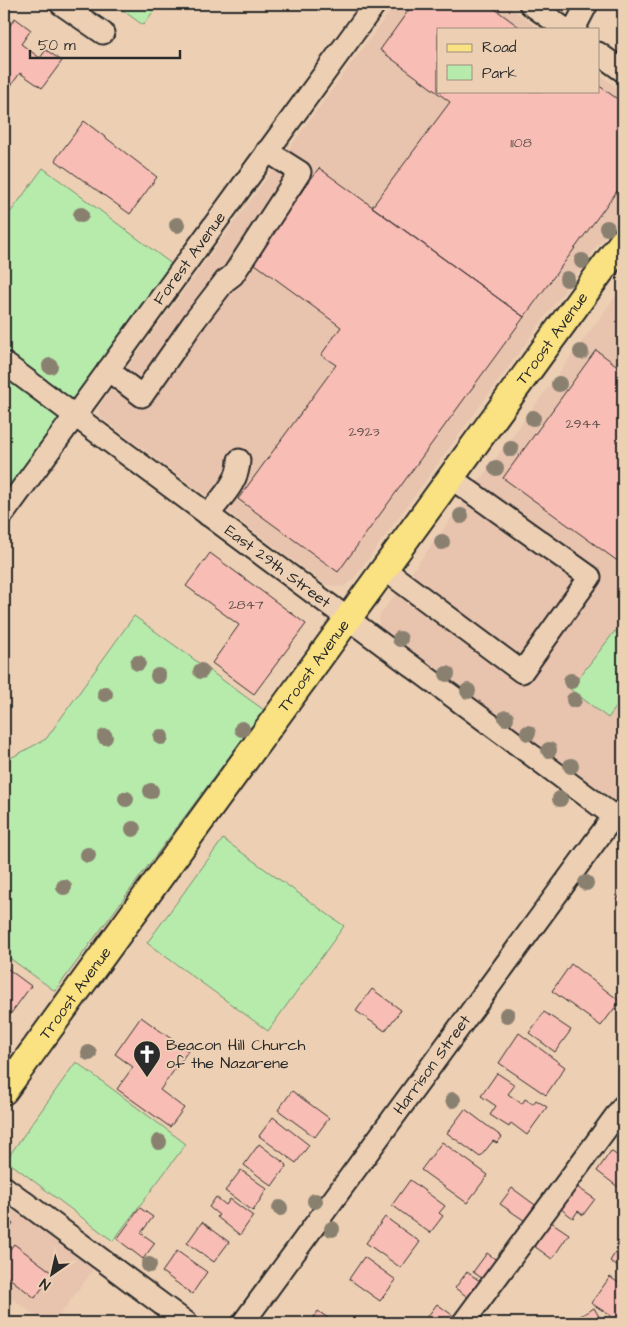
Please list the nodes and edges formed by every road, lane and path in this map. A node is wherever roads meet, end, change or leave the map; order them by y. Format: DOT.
graph roads {
  1 [pos="60,4"];
  2 [pos="375,4"];
  3 [pos="530,4"];
  4 [pos="587,4"];
  5 [pos="564,28"];
  6 [pos="575,28"];
  7 [pos="103,33"];
  8 [pos="600,54"];
  9 [pos="623,71"];
  10 [pos="267,151"];
  11 [pos="623,241"];
  12 [pos="4,364"];
  13 [pos="108,370"];
  14 [pos="74,416"];
  15 [pos="239,460"];
  16 [pos="451,478"];
  17 [pos="4,513"];
  18 [pos="208,514"];
  19 [pos="384,569"];
  20 [pos="348,618"];
  21 [pos="620,817"];
  22 [pos="4,1091"];
  23 [pos="623,1106"];
  24 [pos="4,1187"];
  25 [pos="187,1323"];
  26 [pos="243,1323"];
  27 [pos="463,1323"];
  1 -- 7 [label="street"];
  2 -- 10 [label="street, Forest Avenue"];
  3 -- 5 [label="street"];
  4 -- 6 [label="street"];
  8 -- 9 [label="street"];
  10 -- 13 [label="street, Forest Avenue"];
  10 -- 13 [label="street"];
  11 -- 16 [label="main road, Troost Avenue"];
  12 -- 14 [label="street, East 29th Street"];
  13 -- 14 [label="street, Forest Avenue"];
  14 -- 17 [label="street, Forest Avenue"];
  14 -- 18 [label="street, East 29th Street"];
  15 -- 18 [label="street"];
  16 -- 19 [label="main road, Troost Avenue"];
  16 -- 19 [label="street"];
  18 -- 20 [label="street, East 29th Street"];
  19 -- 20 [label="main road, Troost Avenue"];
  20 -- 21 [label="street, East 29th Street"];
  20 -- 22 [label="main road, Troost Avenue"];
  21 -- 26 [label="street, Harrison Street"];
  23 -- 27 [label="street"];
  24 -- 25 [label="street"];
}
